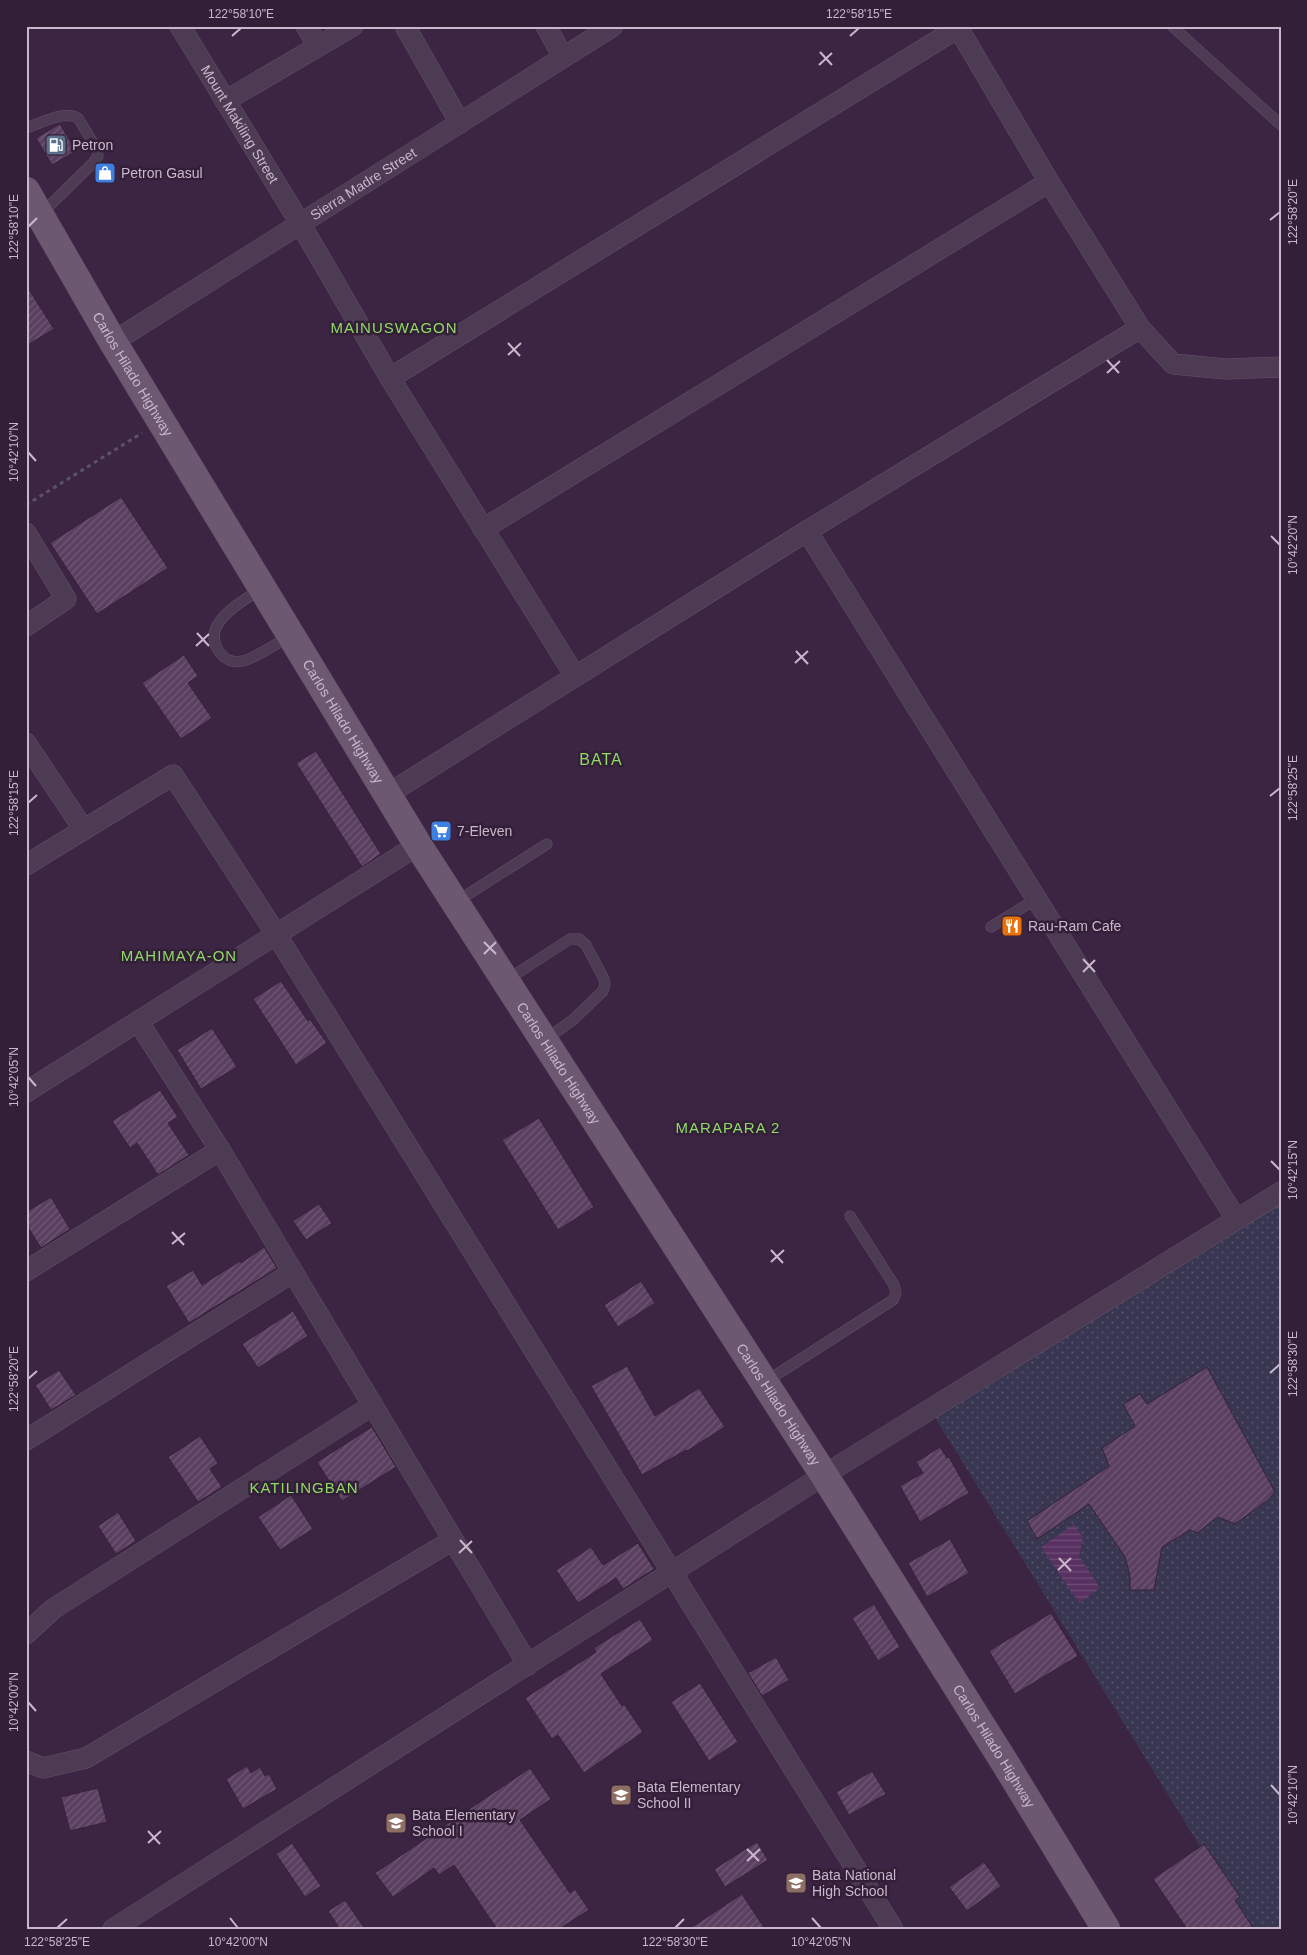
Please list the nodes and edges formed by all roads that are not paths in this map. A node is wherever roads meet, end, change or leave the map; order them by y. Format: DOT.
graph roads {
  1 [pos="180,26"];
  2 [pos="306,26"];
  3 [pos="353,26"];
  4 [pos="405,26"];
  5 [pos="546,26"];
  6 [pos="613,26"];
  7 [pos="1172,26"];
  8 [pos="958,27"];
  9 [pos="318,46"];
  10 [pos="563,57"];
  11 [pos="225,101"];
  12 [pos="460,123"];
  13 [pos="1281,125"];
  14 [pos="26,128"];
  15 [pos="1049,182"];
  16 [pos="26,191"];
  17 [pos="41,214"];
  18 [pos="300,223"];
  19 [pos="1140,328"];
  20 [pos="112,342"];
  21 [pos="1281,367"];
  22 [pos="390,378"];
  23 [pos="483,529"];
  24 [pos="807,531"];
  25 [pos="26,532"];
  26 [pos="262,588"];
  27 [pos="26,626"];
  28 [pos="291,635"];
  29 [pos="575,676"];
  30 [pos="26,743"];
  31 [pos="388,794"];
  32 [pos="84,830"];
  33 [pos="547,844"];
  34 [pos="418,845"];
  35 [pos="26,865"];
  36 [pos="1036,899"];
  37 [pos="456,903"];
  38 [pos="991,927"];
  39 [pos="276,934"];
  40 [pos="506,981"];
  41 [pos="138,1021"];
  42 [pos="544,1041"];
  43 [pos="26,1092"];
  44 [pos="220,1150"];
  45 [pos="1281,1192"];
  46 [pos="850,1216"];
  47 [pos="1236,1219"];
  48 [pos="26,1271"];
  49 [pos="293,1272"];
  50 [pos="764,1383"];
  51 [pos="373,1405"];
  52 [pos="26,1440"];
  53 [pos="824,1475"];
  54 [pos="453,1540"];
  55 [pos="672,1574"];
  56 [pos="26,1634"];
  57 [pos="528,1665"];
  58 [pos="26,1760"];
  59 [pos="113,1929"];
  60 [pos="893,1929"];
  61 [pos="1106,1929"];
  1 -- 11 [label="street, Mount Makiling Street"];
  2 -- 9 [label="street"];
  3 -- 9 [label="street"];
  4 -- 12 [label="street"];
  5 -- 10 [label="street"];
  6 -- 10 [label="street, Sierra Madre Street"];
  7 -- 13 [label="lane"];
  8 -- 15 [label="street"];
  8 -- 22 [label="street"];
  9 -- 11 [label="street"];
  10 -- 12 [label="street, Sierra Madre Street"];
  11 -- 18 [label="street, Mount Makiling Street"];
  12 -- 18 [label="street, Sierra Madre Street"];
  14 -- 17 [label="lane"];
  15 -- 19 [label="street"];
  15 -- 23 [label="street"];
  16 -- 17 [label="main road, Carlos Hilado Highway"];
  17 -- 20 [label="main road, Carlos Hilado Highway"];
  18 -- 20 [label="street, Sierra Madre Street"];
  18 -- 22 [label="street, Mount Makiling Street"];
  19 -- 21 [label="street"];
  19 -- 24 [label="street"];
  20 -- 26 [label="main road, Carlos Hilado Highway"];
  22 -- 23 [label="street, Mount Makiling Street"];
  23 -- 29 [label="street, Mount Makiling Street"];
  24 -- 29 [label="street"];
  24 -- 36 [label="street"];
  25 -- 27 [label="street"];
  26 -- 28 [label="main road, Carlos Hilado Highway"];
  26 -- 28 [label="lane"];
  28 -- 31 [label="main road, Carlos Hilado Highway"];
  29 -- 31 [label="street"];
  30 -- 32 [label="street"];
  31 -- 34 [label="main road, Carlos Hilado Highway"];
  32 -- 35 [label="street"];
  32 -- 39 [label="street"];
  33 -- 37 [label="lane"];
  34 -- 37 [label="main road, Carlos Hilado Highway"];
  34 -- 39 [label="street"];
  36 -- 38 [label="lane"];
  36 -- 47 [label="street"];
  37 -- 40 [label="main road, Carlos Hilado Highway"];
  39 -- 41 [label="street"];
  39 -- 55 [label="street"];
  40 -- 42 [label="main road, Carlos Hilado Highway"];
  40 -- 42 [label="lane"];
  41 -- 43 [label="street"];
  41 -- 44 [label="street"];
  42 -- 50 [label="main road, Carlos Hilado Highway"];
  44 -- 48 [label="street"];
  44 -- 49 [label="street"];
  45 -- 47 [label="street"];
  46 -- 50 [label="lane"];
  47 -- 53 [label="street"];
  49 -- 51 [label="street"];
  49 -- 52 [label="street"];
  50 -- 53 [label="main road, Carlos Hilado Highway"];
  51 -- 54 [label="street"];
  51 -- 56 [label="street"];
  53 -- 55 [label="street"];
  53 -- 61 [label="main road, Carlos Hilado Highway"];
  54 -- 57 [label="street"];
  54 -- 58 [label="street"];
  55 -- 57 [label="street"];
  55 -- 60 [label="street"];
  57 -- 59 [label="street"];
}
